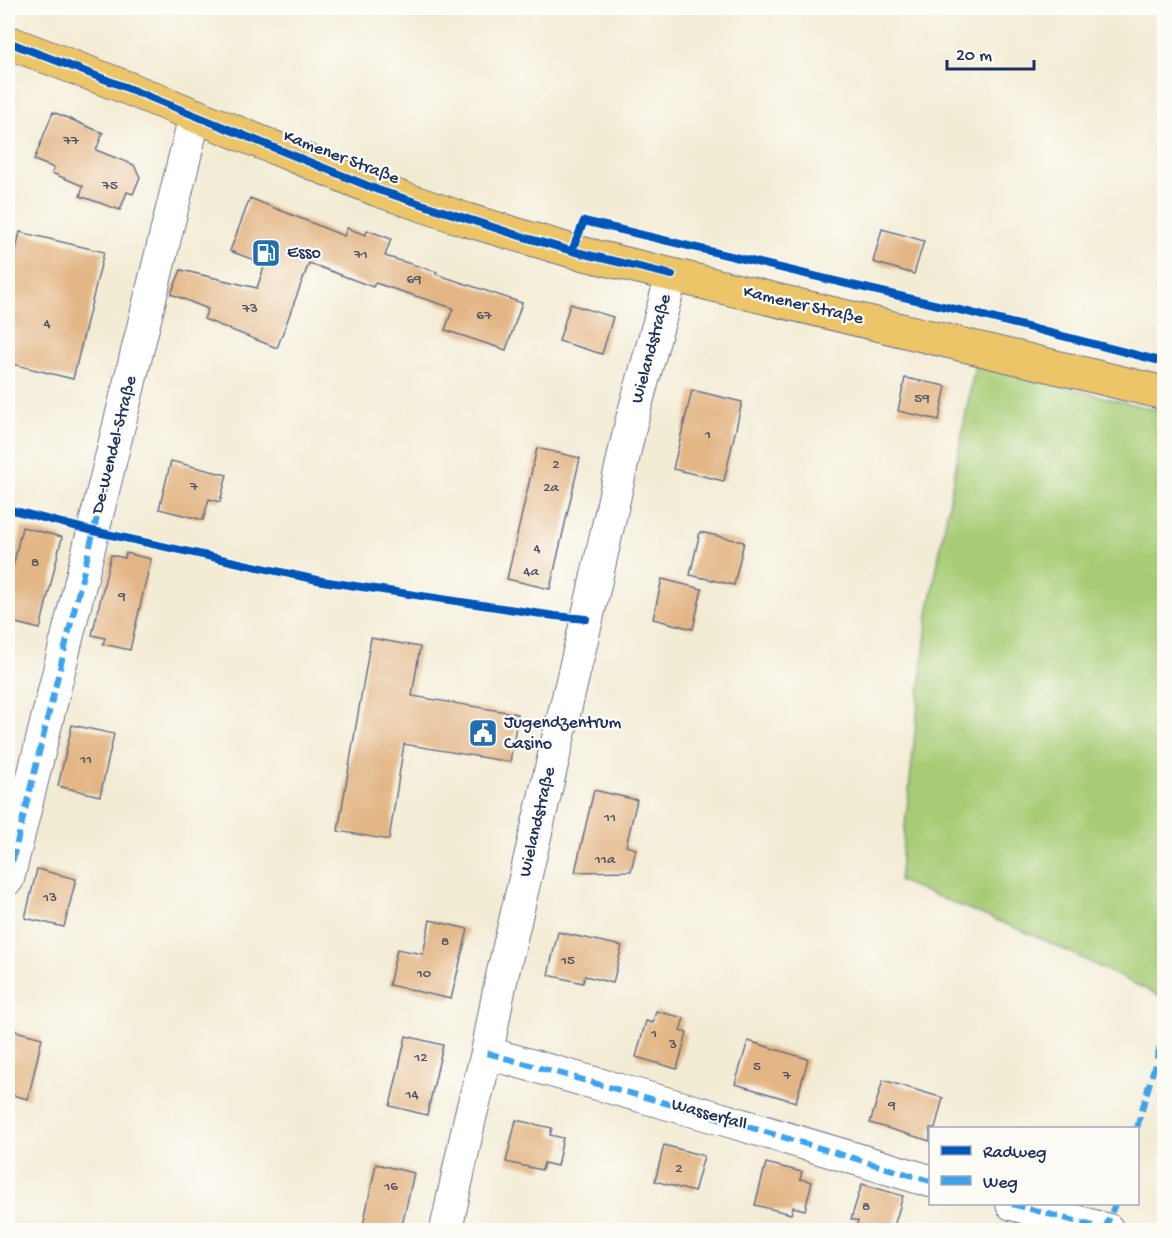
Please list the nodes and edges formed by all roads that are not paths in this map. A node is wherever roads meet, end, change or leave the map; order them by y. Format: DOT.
graph roads {
  1 [pos="8,42"];
  2 [pos="195,115"];
  3 [pos="672,275"];
  4 [pos="1164,393"];
  5 [pos="8,879"];
  6 [pos="487,1053"];
  7 [pos="929,1181"];
  8 [pos="1019,1205"];
  9 [pos="446,1230"];
  10 [pos="1108,1230"];
  1 -- 2 [label="main road, Kamener Straße"];
  2 -- 3 [label="main road, Kamener Straße"];
  2 -- 5 [label="street, De-Wendel-Straße"];
  3 -- 4 [label="main road, Kamener Straße"];
  3 -- 6 [label="street, Wielandstraße"];
  6 -- 7 [label="street, Wasserfall"];
  6 -- 9 [label="street, Wielandstraße"];
  8 -- 10 [label="street"];
}
